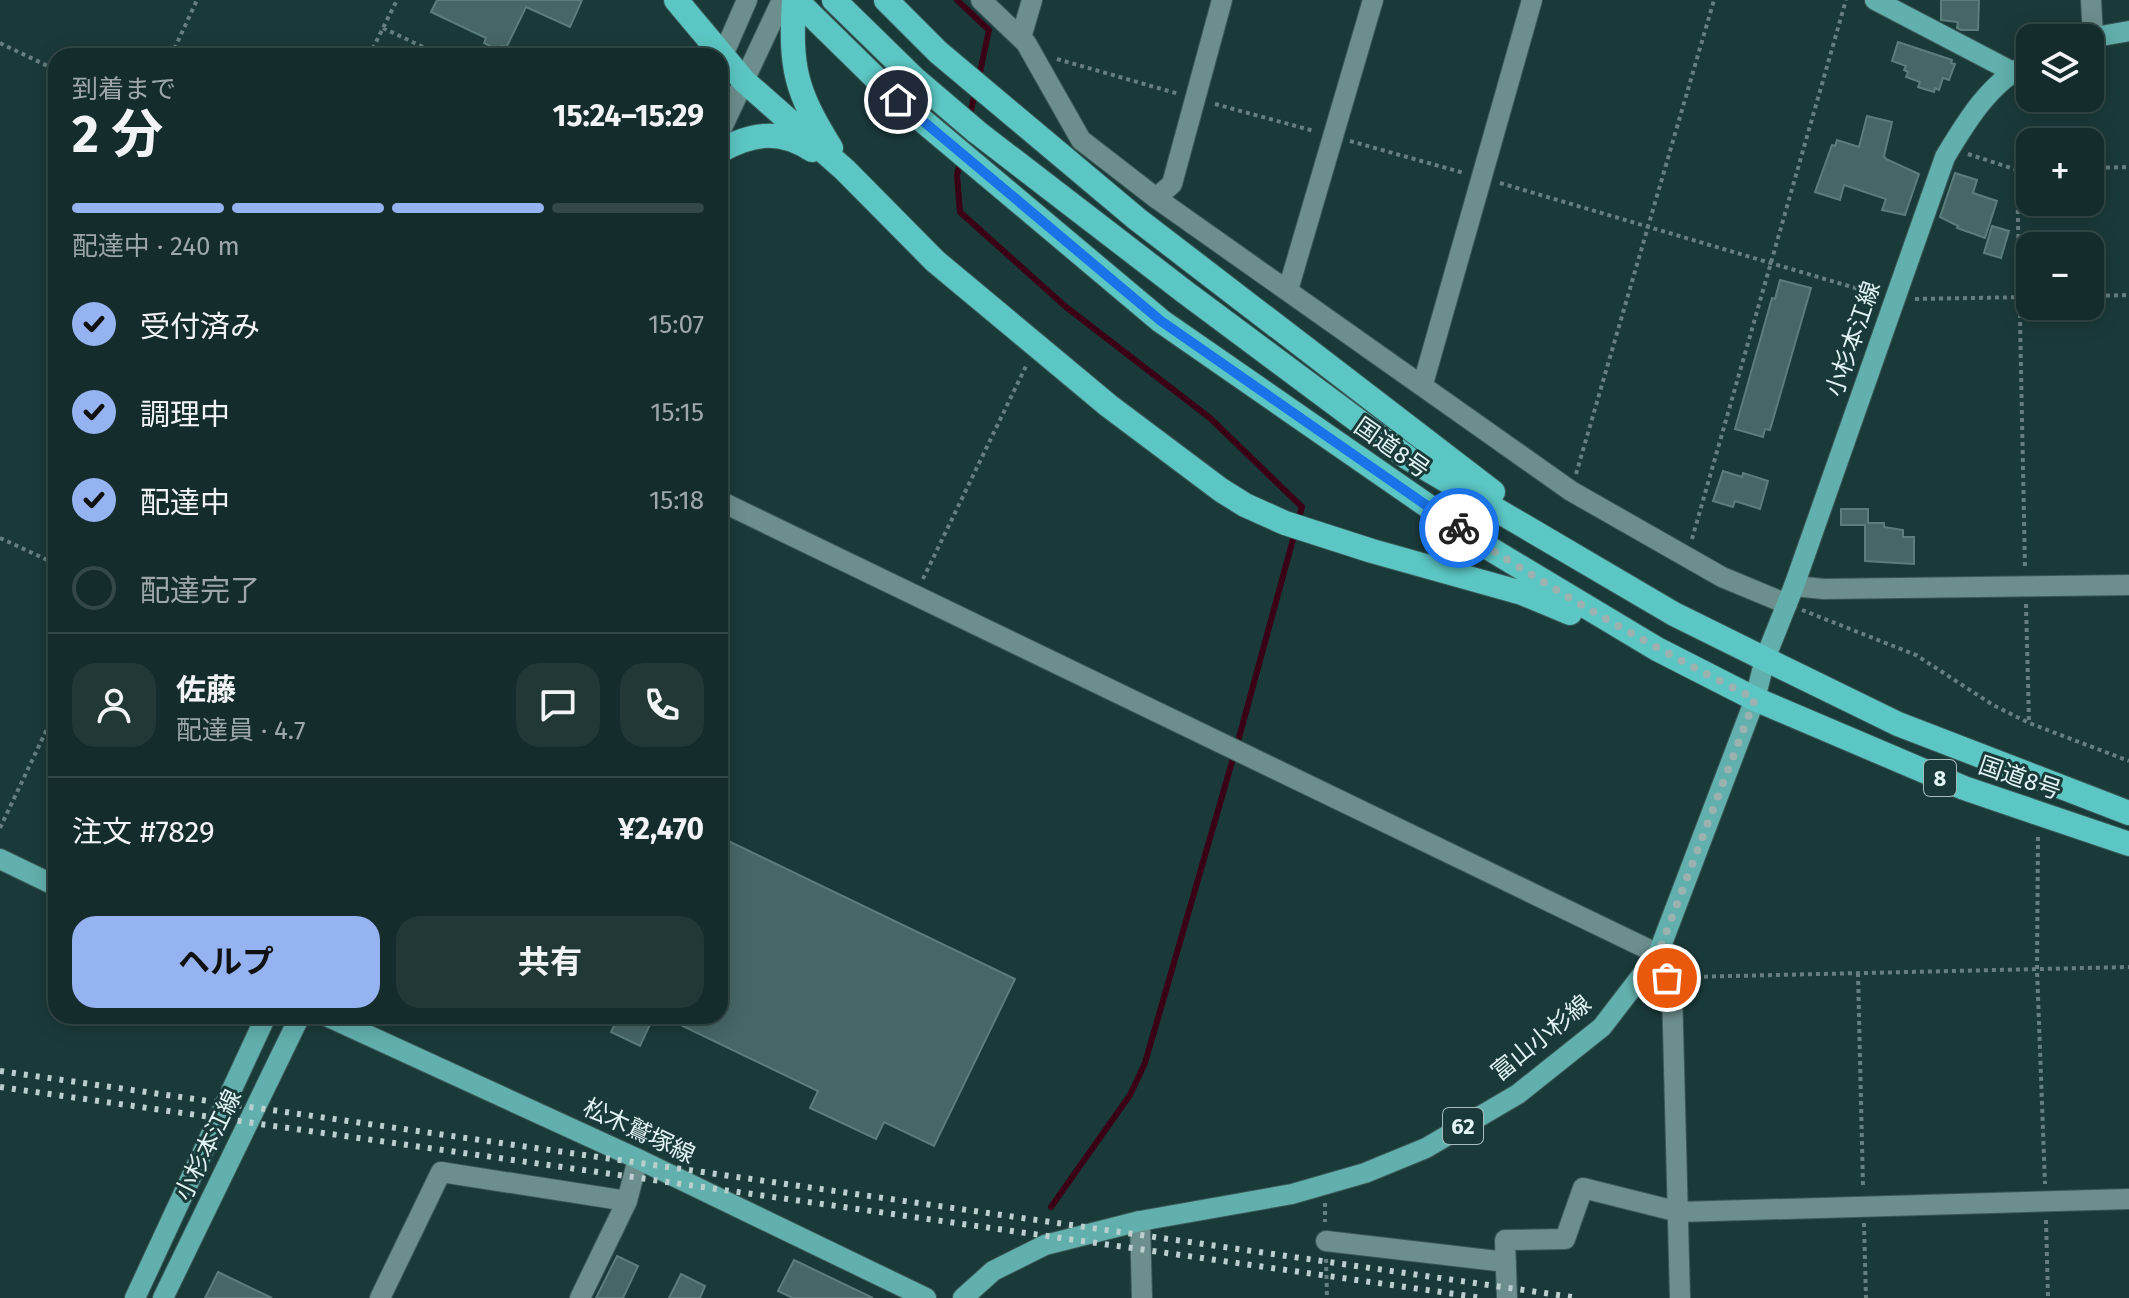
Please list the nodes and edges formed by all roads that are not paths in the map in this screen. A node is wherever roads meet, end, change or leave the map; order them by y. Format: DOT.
graph roads {
  1 [pos="747,0"];
  2 [pos="782,0"];
  3 [pos="795,0"];
  4 [pos="834,0"];
  5 [pos="886,0"];
  6 [pos="981,0"];
  7 [pos="1032,0"];
  8 [pos="1222,0"];
  9 [pos="1373,0"];
  10 [pos="1532,0"];
  11 [pos="1875,0"];
  12 [pos="2091,0"];
  13 [pos="679,4"];
  14 [pos="2092,24"];
  15 [pos="2129,31"];
  16 [pos="2104,35"];
  17 [pos="1021,38"];
  18 [pos="696,48"];
  19 [pos="713,48"];
  20 [pos="725,48"];
  21 [pos="728,65"];
  22 [pos="2016,65"];
  23 [pos="2016,72"];
  24 [pos="744,81"];
  25 [pos="728,115"];
  26 [pos="728,147"];
  27 [pos="845,170"];
  28 [pos="1156,198"];
  29 [pos="1288,290"];
  30 [pos="1423,384"];
  31 [pos="728,505"];
  32 [pos="1596,569"];
  33 [pos="2129,585"];
  34 [pos="1791,595"];
  35 [pos="1657,649"];
  36 [pos="1765,659"];
  37 [pos="1755,699"];
  38 [pos="2129,813"];
  39 [pos="2129,844"];
  40 [pos="0,859"];
  41 [pos="48,882"];
  42 [pos="1658,954"];
  43 [pos="262,1024"];
  44 [pos="296,1024"];
  45 [pos="343,1024"];
  46 [pos="638,1159"];
  47 [pos="2129,1199"];
  48 [pos="627,1201"];
  49 [pos="1679,1212"];
  50 [pos="1140,1221"];
  51 [pos="1326,1241"];
  52 [pos="1506,1262"];
  53 [pos="135,1298"];
  54 [pos="163,1298"];
  55 [pos="380,1298"];
  56 [pos="580,1298"];
  57 [pos="926,1298"];
  58 [pos="963,1298"];
  59 [pos="1142,1298"];
  60 [pos="1507,1298"];
  61 [pos="1680,1298"];
  1 -- 20 [label="street"];
  2 -- 24 [label="street"];
  3 -- 27 [label="highway"];
  3 -- 35 [label="highway, 国道8号 / 8"];
  4 -- 32 [label="highway, 国道8号 / 8"];
  5 -- 32 [label="highway"];
  6 -- 17 [label="street"];
  7 -- 17 [label="street"];
  8 -- 28 [label="street"];
  9 -- 29 [label="street"];
  10 -- 30 [label="street"];
  11 -- 22 [label="main road"];
  12 -- 14 [label="street"];
  13 -- 18 [label="highway"];
  13 -- 19 [label="highway"];
  15 -- 16 [label="main road"];
  17 -- 28 [label="street"];
  21 -- 24 [label="highway"];
  23 -- 34 [label="main road, 小杉本江線"];
  24 -- 25 [label="street"];
  24 -- 27 [label="highway"];
  26 -- 27 [label="highway"];
  27 -- 35 [label="highway"];
  28 -- 29 [label="street"];
  29 -- 30 [label="street"];
  30 -- 34 [label="street"];
  31 -- 42 [label="street"];
  32 -- 36 [label="highway, 国道8号 / 8"];
  33 -- 34 [label="street"];
  34 -- 36 [label="main road, 小杉本江線"];
  35 -- 37 [label="highway, 国道8号 / 8"];
  36 -- 37 [label="main road, 富山小杉線 / 62"];
  36 -- 38 [label="highway, 国道8号 / 8"];
  37 -- 39 [label="highway, 国道8号 / 8"];
  37 -- 42 [label="main road, 富山小杉線 / 62"];
  40 -- 41 [label="main road"];
  42 -- 49 [label="street"];
  42 -- 50 [label="main road, 富山小杉線 / 62"];
  43 -- 53 [label="main road, 小杉本江線"];
  44 -- 54 [label="main road, 小杉本江線"];
  45 -- 46 [label="main road, 松木鷲塚線"];
  46 -- 48 [label="street"];
  46 -- 57 [label="main road, 松木鷲塚線"];
  47 -- 49 [label="street"];
  48 -- 55 [label="street"];
  48 -- 56 [label="street"];
  49 -- 52 [label="street"];
  49 -- 61 [label="street"];
  50 -- 58 [label="main road, 富山小杉線 / 62"];
  50 -- 59 [label="street"];
  51 -- 52 [label="street"];
  52 -- 60 [label="street"];
}
